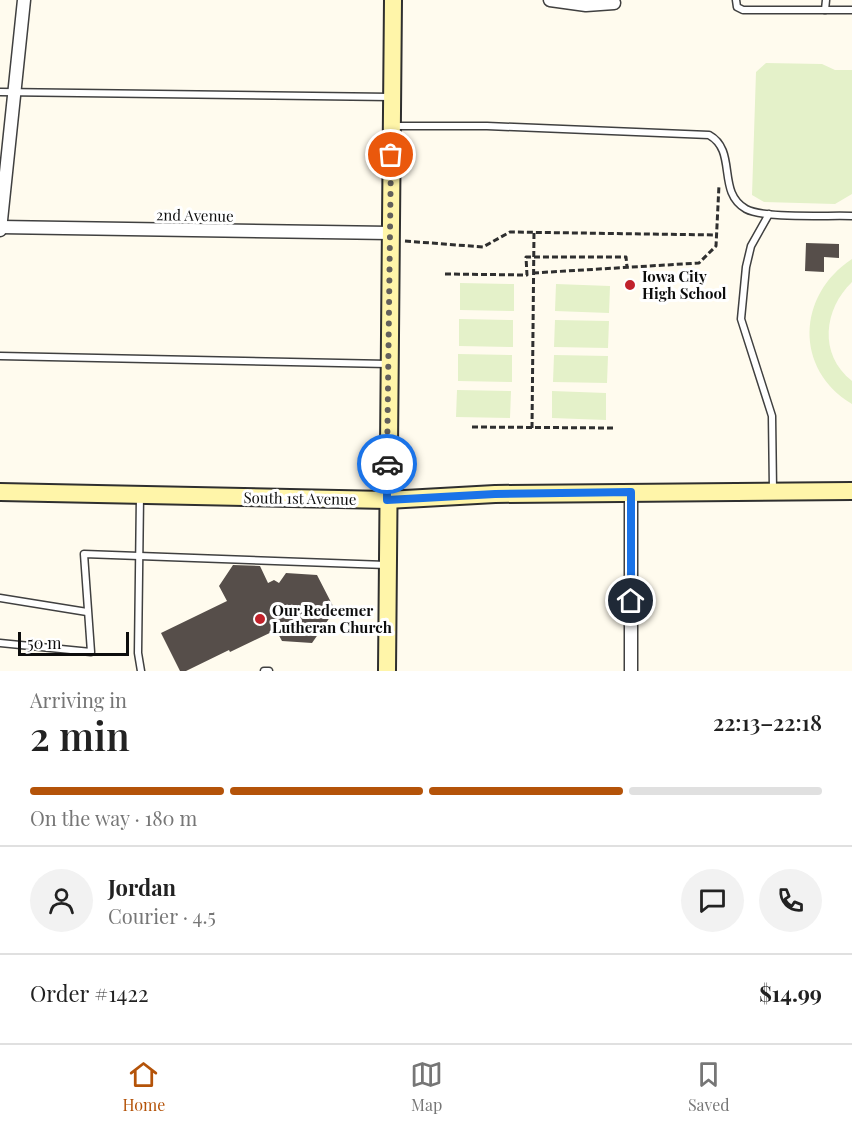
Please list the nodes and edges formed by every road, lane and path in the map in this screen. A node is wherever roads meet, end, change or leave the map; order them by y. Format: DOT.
graph roads {
  1 [pos="24,0"];
  2 [pos="393,0"];
  3 [pos="550,0"];
  4 [pos="736,0"];
  5 [pos="826,0"];
  6 [pos="614,3"];
  7 [pos="825,10"];
  8 [pos="852,10"];
  9 [pos="0,92"];
  10 [pos="13,92"];
  11 [pos="392,97"];
  12 [pos="391,126"];
  13 [pos="728,180"];
  14 [pos="769,214"];
  15 [pos="852,216"];
  16 [pos="0,228"];
  17 [pos="534,232"];
  18 [pos="390,233"];
  19 [pos="716,235"];
  20 [pos="405,241"];
  21 [pos="533,257"];
  22 [pos="627,267"];
  23 [pos="533,273"];
  24 [pos="445,274"];
  25 [pos="0,356"];
  26 [pos="388,364"];
  27 [pos="472,427"];
  28 [pos="532,428"];
  29 [pos="614,428"];
  30 [pos="773,490"];
  31 [pos="852,491"];
  32 [pos="0,492"];
  33 [pos="631,492"];
  34 [pos="140,495"];
  35 [pos="387,500"];
  36 [pos="139,557"];
  37 [pos="387,565"];
  38 [pos="0,598"];
  39 [pos="87,612"];
  40 [pos="0,643"];
  41 [pos="141,671"];
  42 [pos="264,671"];
  43 [pos="269,671"];
  44 [pos="387,671"];
  45 [pos="631,671"];
  1 -- 10 [label="street"];
  2 -- 11 [label="main road"];
  3 -- 6 [label="street"];
  4 -- 7 [label="lane"];
  5 -- 7 [label="lane"];
  7 -- 8 [label="lane"];
  9 -- 10 [label="lane"];
  10 -- 11 [label="lane"];
  10 -- 16 [label="street"];
  11 -- 12 [label="main road"];
  12 -- 13 [label="lane"];
  12 -- 18 [label="main road"];
  13 -- 14 [label="lane"];
  13 -- 19 [label="path"];
  14 -- 15 [label="lane"];
  14 -- 30 [label="lane"];
  16 -- 18 [label="street, 2nd Avenue"];
  17 -- 19 [label="path"];
  17 -- 20 [label="path"];
  17 -- 21 [label="path"];
  18 -- 26 [label="main road"];
  19 -- 22 [label="path"];
  21 -- 22 [label="path"];
  21 -- 23 [label="path"];
  21 -- 24 [label="path"];
  22 -- 23 [label="path"];
  23 -- 28 [label="path"];
  25 -- 26 [label="lane"];
  26 -- 35 [label="main road"];
  27 -- 28 [label="path"];
  28 -- 29 [label="path"];
  30 -- 31 [label="main road, South 1st Avenue"];
  30 -- 33 [label="main road, South 1st Avenue"];
  32 -- 34 [label="main road, South 1st Avenue"];
  33 -- 35 [label="main road, South 1st Avenue"];
  33 -- 45 [label="street"];
  34 -- 35 [label="main road, South 1st Avenue"];
  34 -- 36 [label="lane"];
  35 -- 37 [label="main road"];
  36 -- 37 [label="lane"];
  36 -- 39 [label="lane"];
  36 -- 41 [label="lane"];
  37 -- 44 [label="main road"];
  38 -- 39 [label="lane"];
  39 -- 40 [label="lane"];
  42 -- 43 [label="lane"];
}
